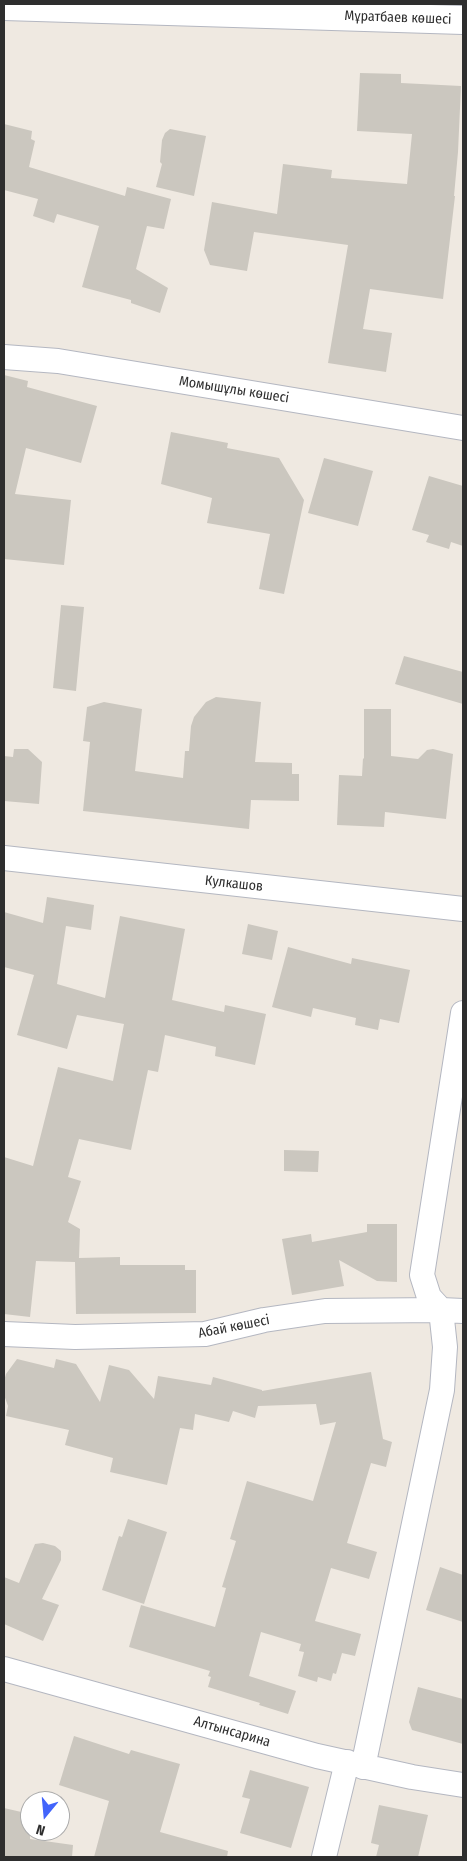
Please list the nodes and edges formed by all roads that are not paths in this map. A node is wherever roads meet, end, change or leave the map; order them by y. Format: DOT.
graph roads {
  1 [pos="4,6"];
  2 [pos="463,20"];
  3 [pos="4,357"];
  4 [pos="463,428"];
  5 [pos="4,858"];
  6 [pos="463,909"];
  7 [pos="463,1013"];
  8 [pos="452,1311"];
  9 [pos="4,1334"];
  10 [pos="4,1669"];
  11 [pos="355,1765"];
  12 [pos="463,1785"];
  13 [pos="324,1857"];
  1 -- 2 [label="street, Мұратбаев көшесі"];
  3 -- 4 [label="street, Момышұлы көшесі"];
  5 -- 6 [label="street, Кулкашов"];
  7 -- 8 [label="street"];
  8 -- 9 [label="street, Абай көшесі"];
  8 -- 11 [label="street"];
  10 -- 11 [label="street, Алтынсарина"];
  11 -- 12 [label="street, Алтынсарина"];
  11 -- 13 [label="street"];
}
